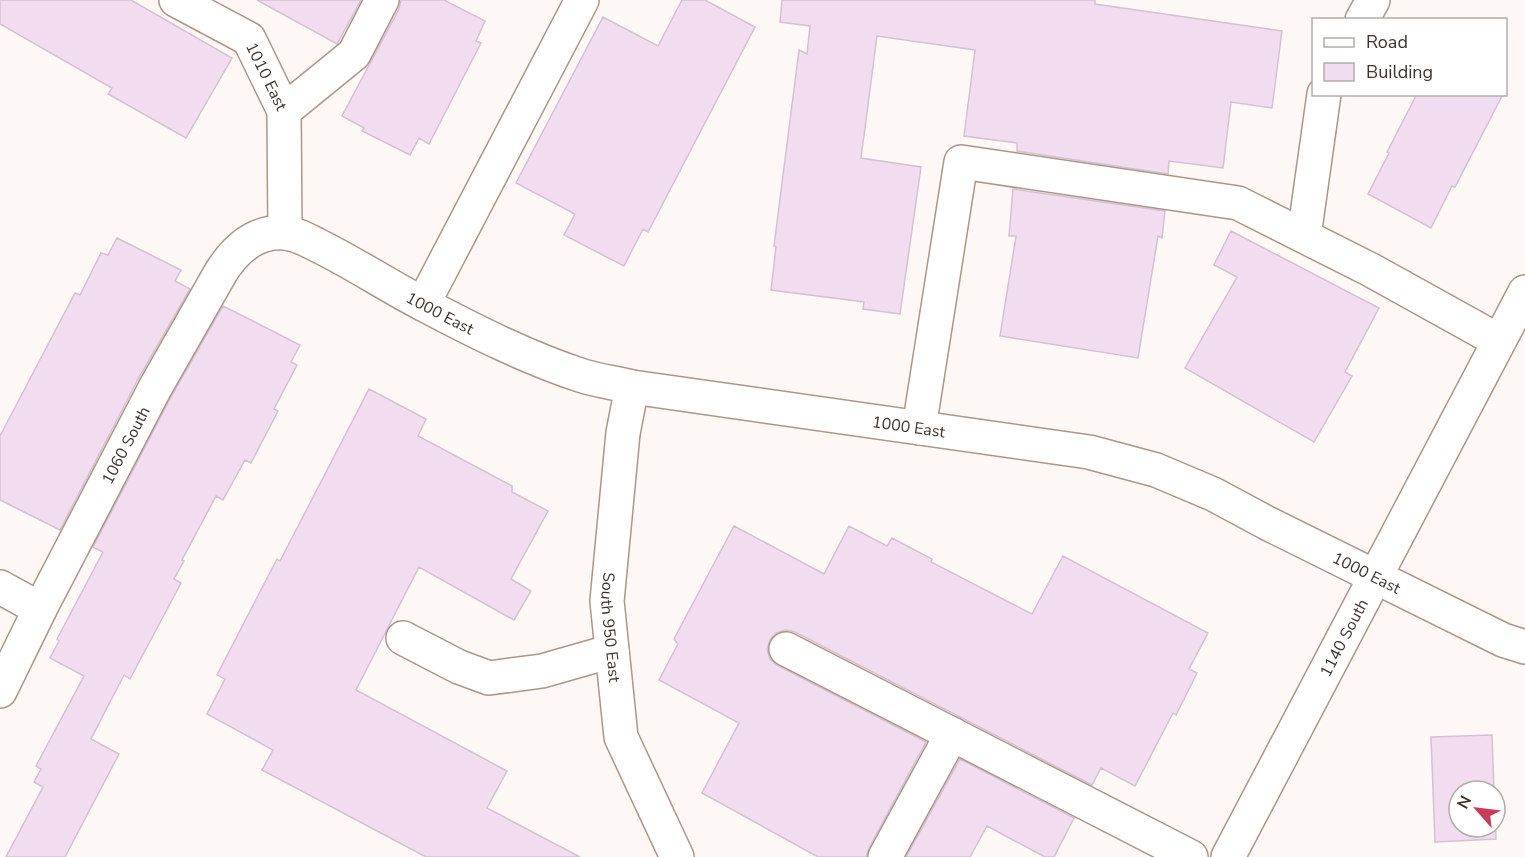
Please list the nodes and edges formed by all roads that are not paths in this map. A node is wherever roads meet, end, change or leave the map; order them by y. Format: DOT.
graph roads {
  1 [pos="176,0"];
  2 [pos="382,0"];
  3 [pos="582,0"];
  4 [pos="1372,0"];
  5 [pos="1363,18"];
  6 [pos="1324,96"];
  7 [pos="284,111"];
  8 [pos="285,232"];
  9 [pos="1304,236"];
  10 [pos="1525,292"];
  11 [pos="423,304"];
  12 [pos="1499,341"];
  13 [pos="632,387"];
  14 [pos="918,428"];
  15 [pos="1375,577"];
  16 [pos="0,587"];
  17 [pos="40,609"];
  18 [pos="403,638"];
  19 [pos="1525,647"];
  20 [pos="786,649"];
  21 [pos="612,651"];
  22 [pos="0,691"];
  23 [pos="952,734"];
  24 [pos="677,857"];
  25 [pos="885,857"];
  26 [pos="1191,857"];
  27 [pos="1228,857"];
  1 -- 7 [label="street, 1010 East"];
  2 -- 7 [label="street"];
  3 -- 11 [label="street"];
  4 -- 5 [label="street"];
  6 -- 9 [label="street"];
  7 -- 8 [label="street, 1010 East"];
  8 -- 11 [label="street, 1000 East"];
  8 -- 17 [label="street, 1060 South"];
  9 -- 12 [label="street"];
  9 -- 14 [label="street"];
  10 -- 12 [label="street, 1140 South"];
  11 -- 13 [label="street, 1000 East"];
  12 -- 15 [label="street, 1140 South"];
  13 -- 14 [label="street, 1000 East"];
  13 -- 21 [label="street, South 950 East"];
  14 -- 15 [label="street, 1000 East"];
  15 -- 19 [label="street, 1000 East"];
  15 -- 27 [label="street, 1140 South"];
  16 -- 17 [label="street"];
  17 -- 22 [label="street, 1060 South"];
  18 -- 21 [label="street"];
  20 -- 23 [label="street"];
  21 -- 24 [label="street, South 950 East"];
  23 -- 25 [label="street"];
  23 -- 26 [label="street"];
}
